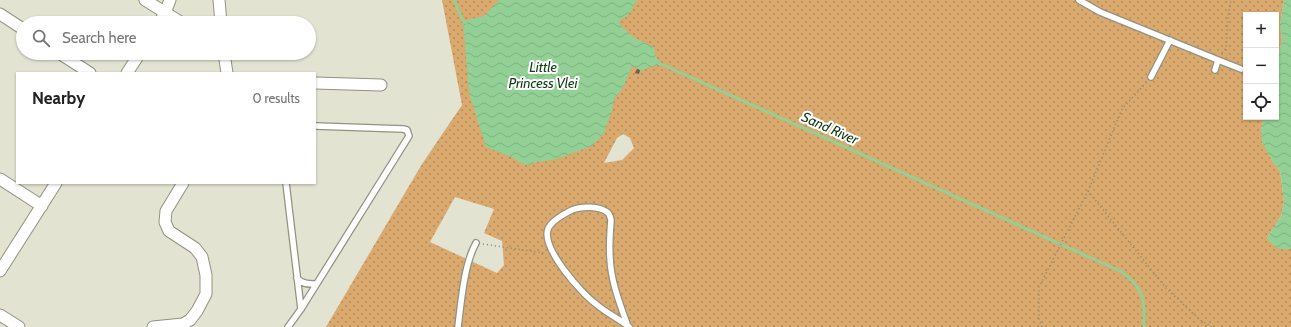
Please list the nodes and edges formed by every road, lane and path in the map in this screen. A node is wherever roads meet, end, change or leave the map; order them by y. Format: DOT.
graph roads {
  1 [pos="145,0"];
  2 [pos="170,0"];
  3 [pos="219,0"];
  4 [pos="1080,0"];
  5 [pos="1231,0"];
  6 [pos="165,13"];
  7 [pos="0,14"];
  8 [pos="163,16"];
  9 [pos="170,16"];
  10 [pos="220,16"];
  11 [pos="16,24"];
  12 [pos="1170,40"];
  13 [pos="70,60"];
  14 [pos="135,60"];
  15 [pos="225,60"];
  16 [pos="1218,60"];
  17 [pos="1241,69"];
  18 [pos="1215,70"];
  19 [pos="88,72"];
  20 [pos="128,72"];
  21 [pos="226,72"];
  22 [pos="1151,77"];
  23 [pos="316,83"];
  24 [pos="380,85"];
  25 [pos="316,126"];
  26 [pos="0,179"];
  27 [pos="55,184"];
  28 [pos="182,184"];
  29 [pos="286,184"];
  30 [pos="1088,191"];
  31 [pos="42,206"];
  32 [pos="476,243"];
  33 [pos="554,254"];
  34 [pos="0,271"];
  35 [pos="297,277"];
  36 [pos="316,284"];
  37 [pos="300,308"];
  38 [pos="0,315"];
  39 [pos="19,327"];
  40 [pos="152,327"];
  41 [pos="288,327"];
  42 [pos="458,327"];
  43 [pos="628,327"];
  44 [pos="1042,327"];
  45 [pos="1212,327"];
  1 -- 6 [label="street"];
  2 -- 6 [label="street"];
  3 -- 10 [label="street"];
  4 -- 12 [label="lane"];
  5 -- 16 [label="path"];
  6 -- 8 [label="street"];
  6 -- 9 [label="street"];
  7 -- 11 [label="street"];
  12 -- 16 [label="lane"];
  12 -- 22 [label="lane"];
  13 -- 19 [label="street"];
  14 -- 20 [label="street"];
  15 -- 21 [label="street"];
  16 -- 17 [label="lane"];
  16 -- 18 [label="lane"];
  22 -- 30 [label="path"];
  23 -- 24 [label="street"];
  25 -- 36 [label="lane"];
  26 -- 31 [label="street"];
  27 -- 31 [label="street"];
  28 -- 40 [label="street"];
  29 -- 35 [label="lane"];
  30 -- 44 [label="path"];
  30 -- 45 [label="path"];
  31 -- 34 [label="street"];
  32 -- 33 [label="path"];
  32 -- 42 [label="lane"];
  33 -- 43 [label="lane"];
  33 -- 43 [label="lane"];
  35 -- 36 [label="lane"];
  35 -- 37 [label="lane"];
  36 -- 37 [label="lane"];
  37 -- 41 [label="lane"];
  38 -- 39 [label="street"];
}
